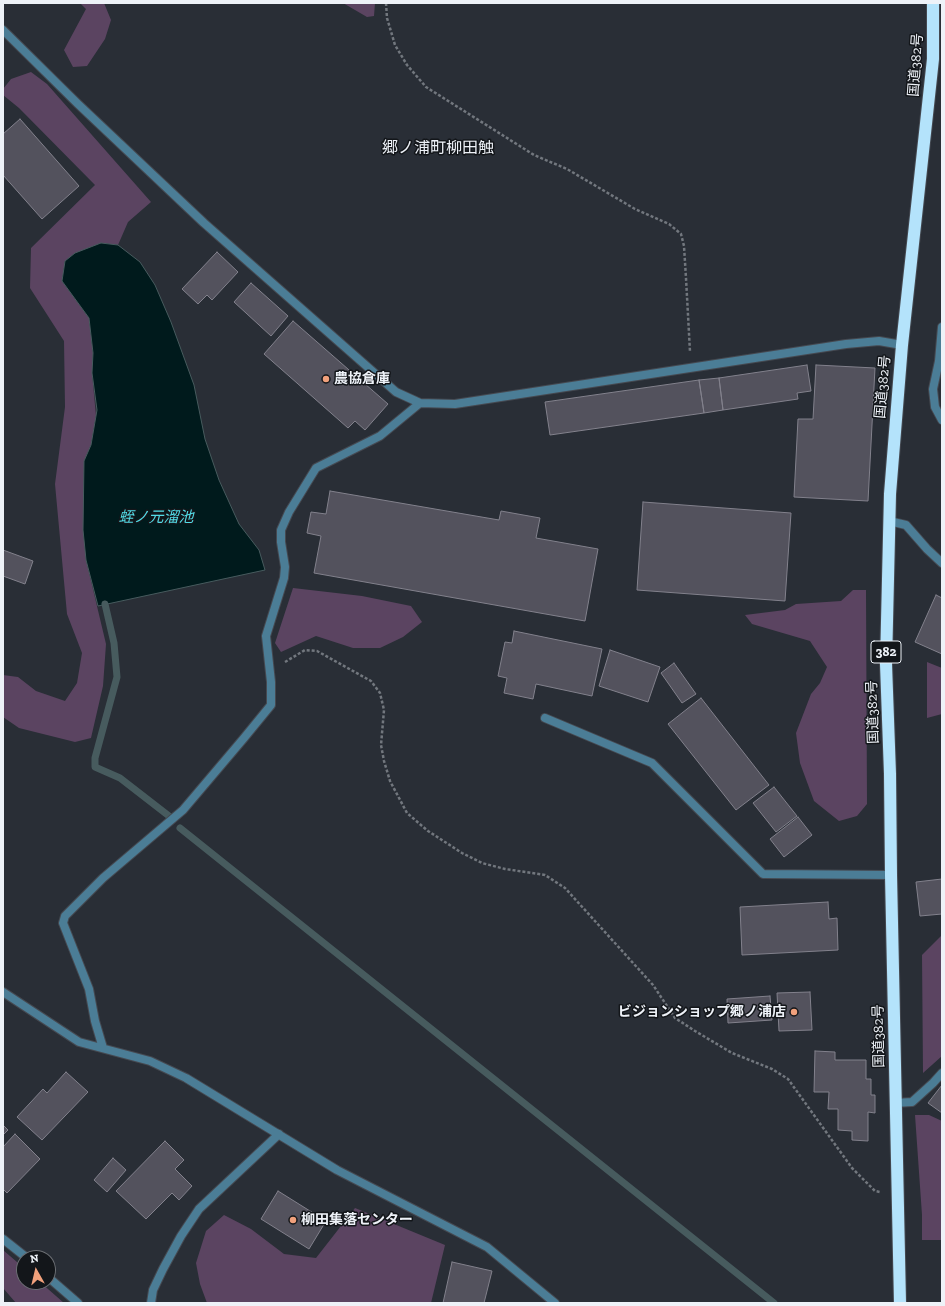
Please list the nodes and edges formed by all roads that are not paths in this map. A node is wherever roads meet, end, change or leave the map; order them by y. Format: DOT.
graph roads {
  1 [pos="934,3"];
  2 [pos="3,30"];
  3 [pos="942,327"];
  4 [pos="902,345"];
  5 [pos="420,403"];
  6 [pos="942,420"];
  7 [pos="889,521"];
  8 [pos="942,563"];
  9 [pos="545,718"];
  10 [pos="891,875"];
  11 [pos="3,992"];
  12 [pos="103,1048"];
  13 [pos="942,1073"];
  14 [pos="895,1103"];
  15 [pos="279,1134"];
  16 [pos="3,1239"];
  17 [pos="16,1250"];
  18 [pos="56,1284"];
  19 [pos="78,1303"];
  20 [pos="151,1303"];
  21 [pos="555,1303"];
  22 [pos="900,1303"];
  1 -- 4 [label="highway, 国道382号 / 382"];
  2 -- 5 [label="street"];
  3 -- 6 [label="street"];
  4 -- 5 [label="street"];
  4 -- 7 [label="highway, 国道382号 / 382"];
  5 -- 12 [label="street"];
  7 -- 8 [label="street"];
  7 -- 10 [label="highway, 国道382号 / 382"];
  9 -- 10 [label="street"];
  10 -- 14 [label="highway, 国道382号 / 382"];
  11 -- 12 [label="street"];
  12 -- 15 [label="street"];
  13 -- 14 [label="street"];
  14 -- 22 [label="highway, 国道382号 / 382"];
  15 -- 20 [label="street"];
  15 -- 21 [label="street"];
  16 -- 17 [label="street"];
  18 -- 19 [label="street"];
}
